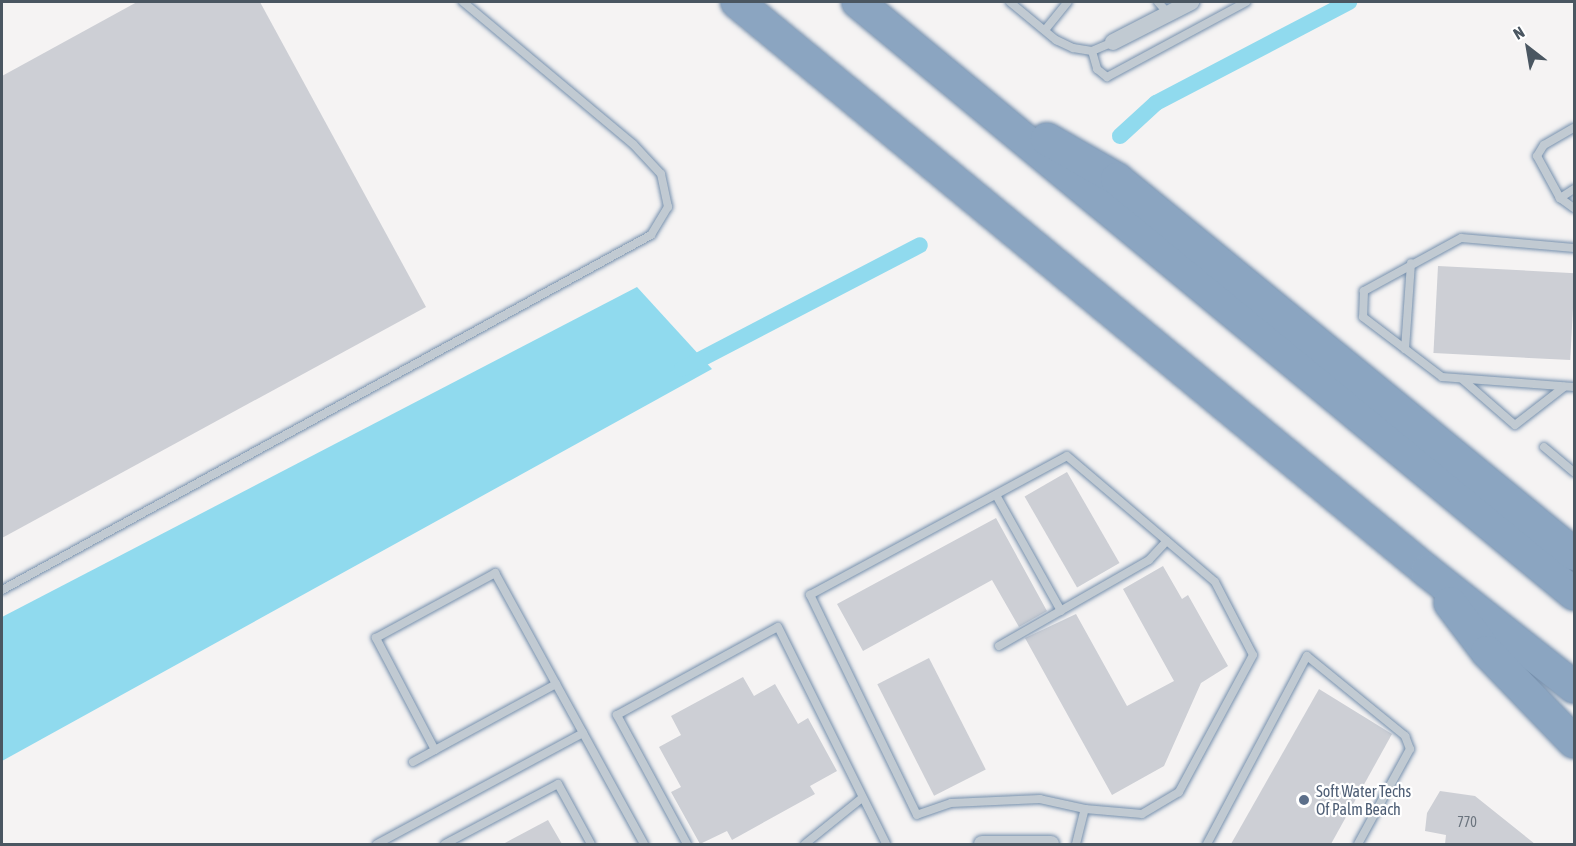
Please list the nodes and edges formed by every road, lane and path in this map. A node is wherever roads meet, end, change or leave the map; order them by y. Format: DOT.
graph roads {
  1 [pos="463,2"];
  2 [pos="737,2"];
  3 [pos="858,2"];
  4 [pos="1010,2"];
  5 [pos="1068,2"];
  6 [pos="1191,2"];
  7 [pos="1246,2"];
  8 [pos="1163,7"];
  9 [pos="1045,30"];
  10 [pos="1113,42"];
  11 [pos="1092,51"];
  12 [pos="970,95"];
  13 [pos="1575,128"];
  14 [pos="1575,189"];
  15 [pos="1560,198"];
  16 [pos="1575,208"];
  17 [pos="1575,248"];
  18 [pos="1411,263"];
  19 [pos="1405,349"];
  20 [pos="1462,379"];
  21 [pos="1564,387"];
  22 [pos="1575,387"];
  23 [pos="1544,447"];
  24 [pos="1575,472"];
  25 [pos="996,495"];
  26 [pos="1167,541"];
  27 [pos="1575,554"];
  28 [pos="1426,571"];
  29 [pos="2,590"];
  30 [pos="1575,594"];
  31 [pos="1061,611"];
  32 [pos="999,646"];
  33 [pos="556,684"];
  34 [pos="1575,687"];
  35 [pos="583,733"];
  36 [pos="1575,742"];
  37 [pos="435,750"];
  38 [pos="413,762"];
  39 [pos="862,798"];
  40 [pos="1085,809"];
  41 [pos="382,843"];
  42 [pos="445,844"];
  43 [pos="591,844"];
  44 [pos="644,844"];
  45 [pos="687,844"];
  46 [pos="804,844"];
  47 [pos="886,844"];
  48 [pos="982,844"];
  49 [pos="1051,844"];
  50 [pos="1076,844"];
  51 [pos="1207,844"];
  52 [pos="1358,844"];
  1 -- 29 [label="lane"];
  2 -- 28 [label="highway"];
  3 -- 12 [label="highway"];
  4 -- 9 [label="lane"];
  5 -- 9 [label="lane"];
  6 -- 8 [label="street"];
  7 -- 11 [label="lane"];
  8 -- 10 [label="street"];
  9 -- 11 [label="lane"];
  10 -- 11 [label="lane"];
  12 -- 27 [label="highway"];
  12 -- 30 [label="highway"];
  13 -- 15 [label="lane"];
  14 -- 15 [label="lane"];
  15 -- 16 [label="lane"];
  17 -- 18 [label="lane"];
  18 -- 19 [label="lane"];
  18 -- 19 [label="lane"];
  19 -- 20 [label="lane"];
  20 -- 21 [label="lane"];
  20 -- 21 [label="lane"];
  21 -- 22 [label="lane"];
  23 -- 24 [label="lane"];
  25 -- 26 [label="lane"];
  25 -- 31 [label="lane"];
  25 -- 40 [label="lane"];
  26 -- 31 [label="lane"];
  26 -- 40 [label="lane"];
  28 -- 34 [label="highway"];
  28 -- 36 [label="highway"];
  31 -- 32 [label="lane"];
  33 -- 35 [label="lane"];
  33 -- 37 [label="lane"];
  33 -- 37 [label="lane"];
  35 -- 41 [label="lane"];
  35 -- 44 [label="lane"];
  37 -- 38 [label="lane"];
  39 -- 45 [label="lane"];
  39 -- 46 [label="lane"];
  39 -- 47 [label="lane"];
  40 -- 50 [label="lane"];
  42 -- 43 [label="lane"];
  48 -- 49 [label="street"];
  51 -- 52 [label="lane"];
}
